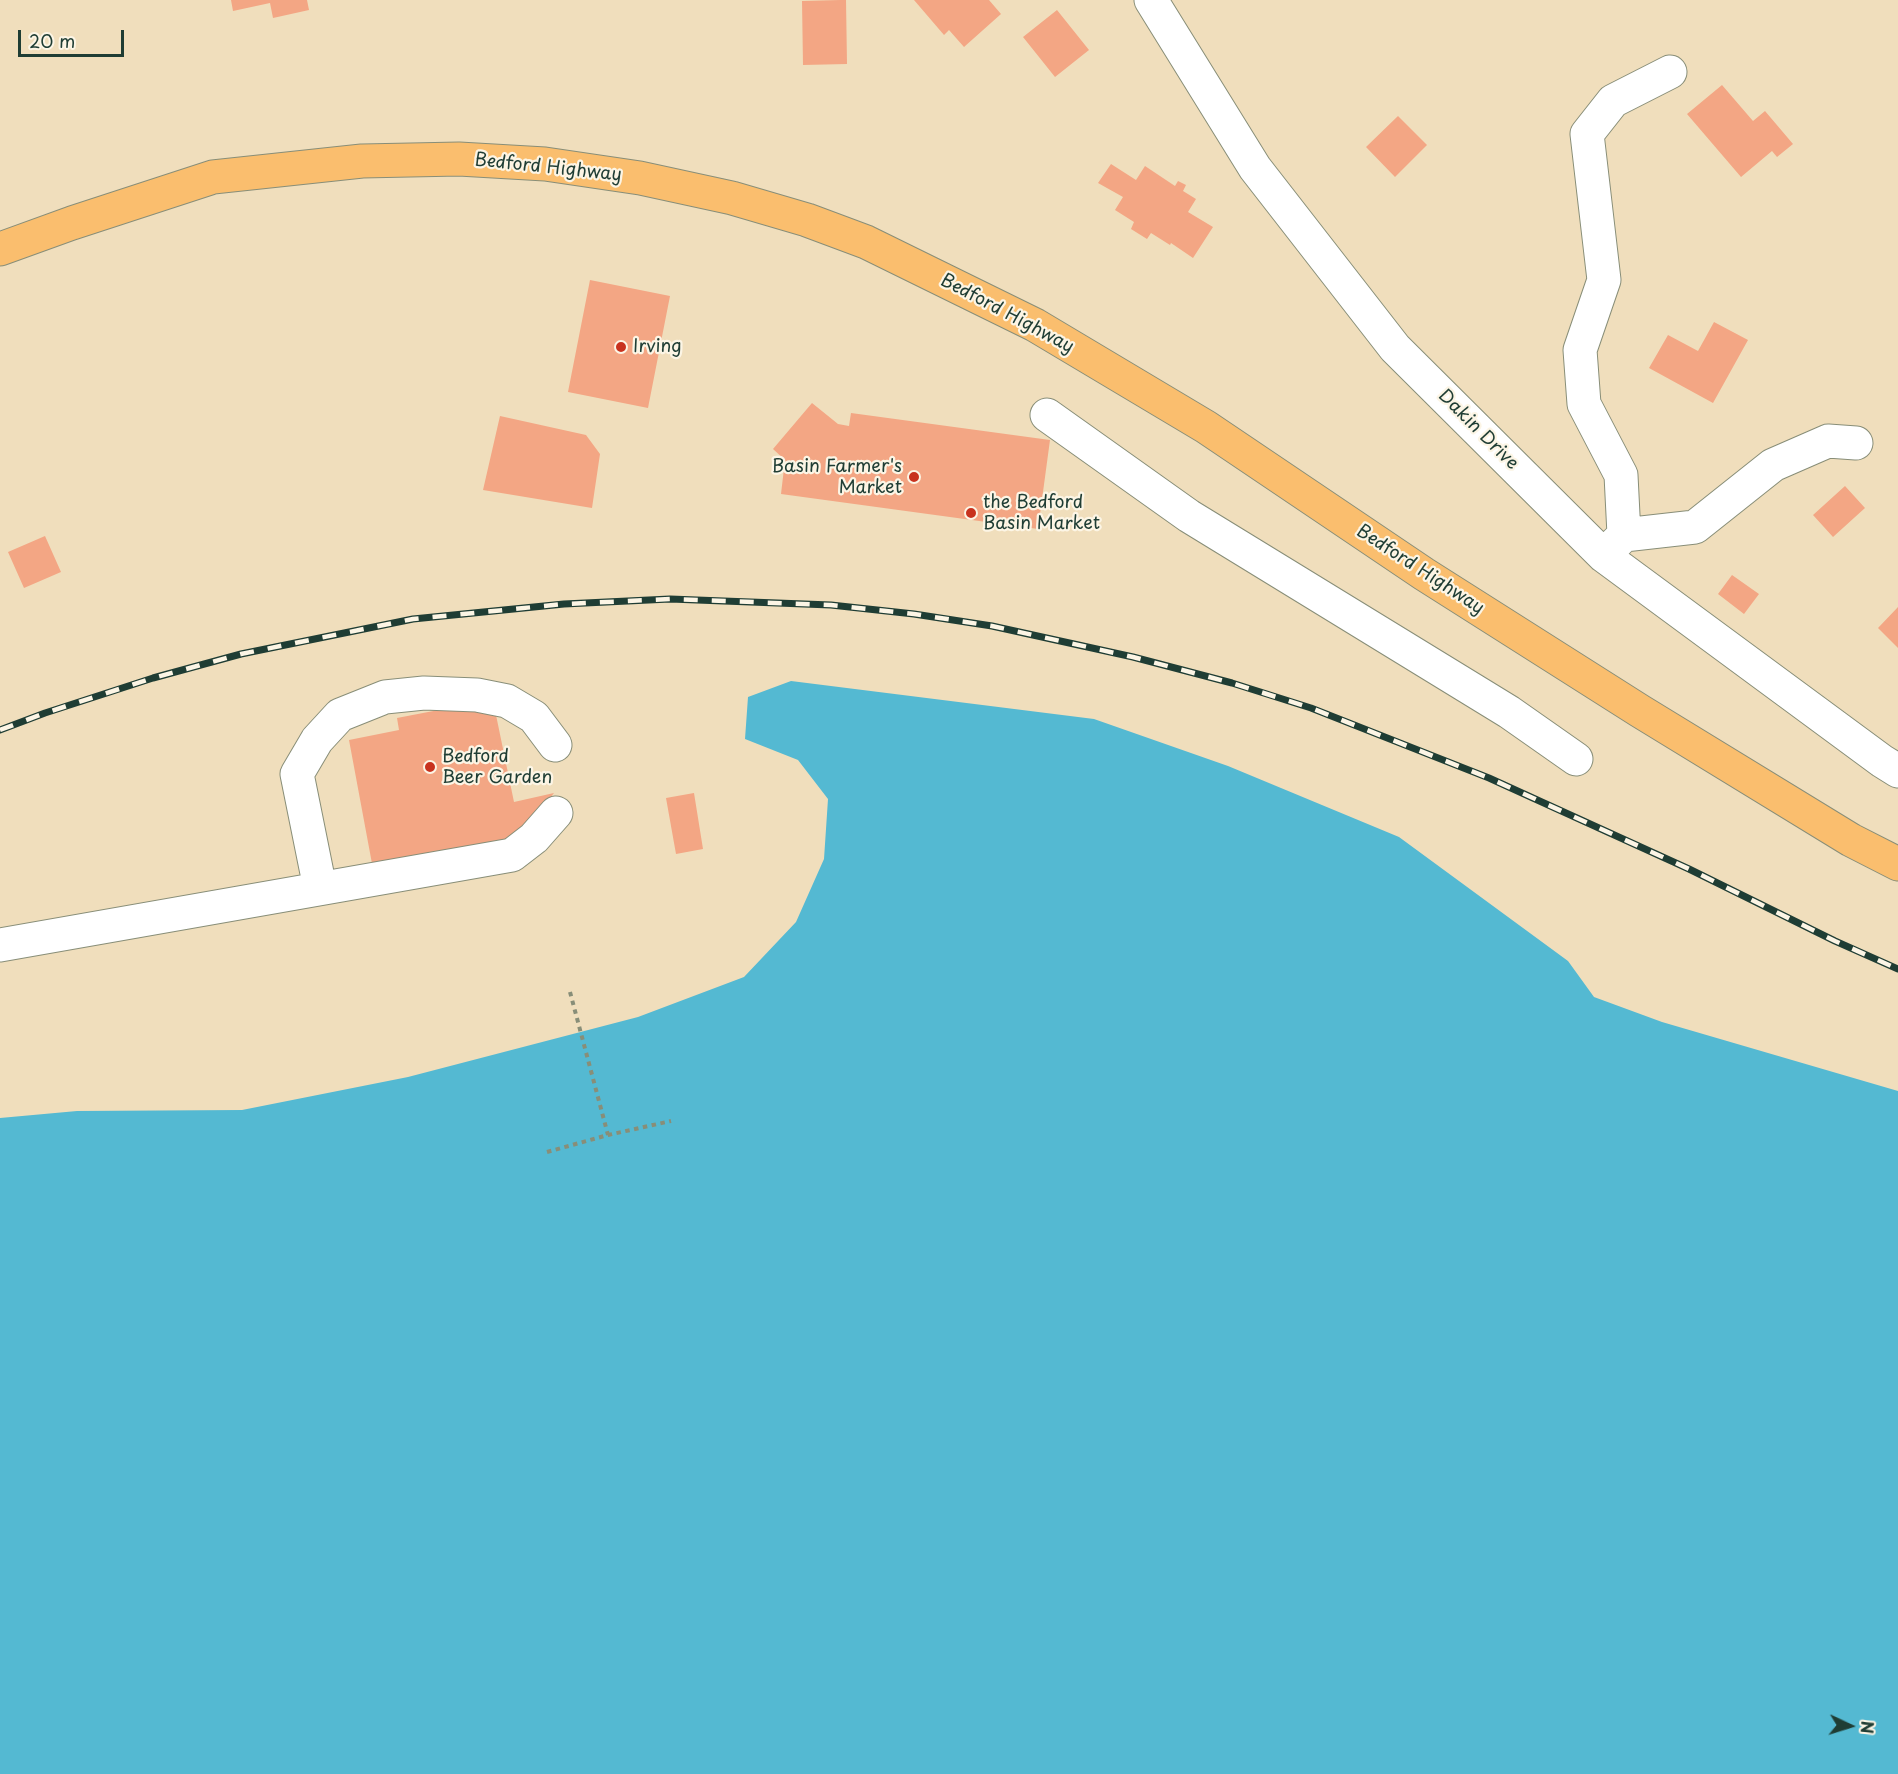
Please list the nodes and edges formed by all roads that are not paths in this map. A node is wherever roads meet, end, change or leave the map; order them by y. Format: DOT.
graph roads {
  1 [pos="1151,0"];
  2 [pos="1670,72"];
  3 [pos="0,249"];
  4 [pos="1047,415"];
  5 [pos="1856,442"];
  6 [pos="1614,545"];
  7 [pos="555,745"];
  8 [pos="1576,759"];
  9 [pos="1898,771"];
  10 [pos="556,813"];
  11 [pos="1898,864"];
  12 [pos="320,888"];
  13 [pos="0,945"];
  1 -- 6 [label="street, Dakin Drive"];
  2 -- 6 [label="street"];
  3 -- 11 [label="main road, Bedford Highway"];
  4 -- 8 [label="street"];
  5 -- 6 [label="street"];
  6 -- 9 [label="street, Dakin Drive"];
  7 -- 12 [label="street"];
  10 -- 12 [label="street"];
  12 -- 13 [label="street"];
}
